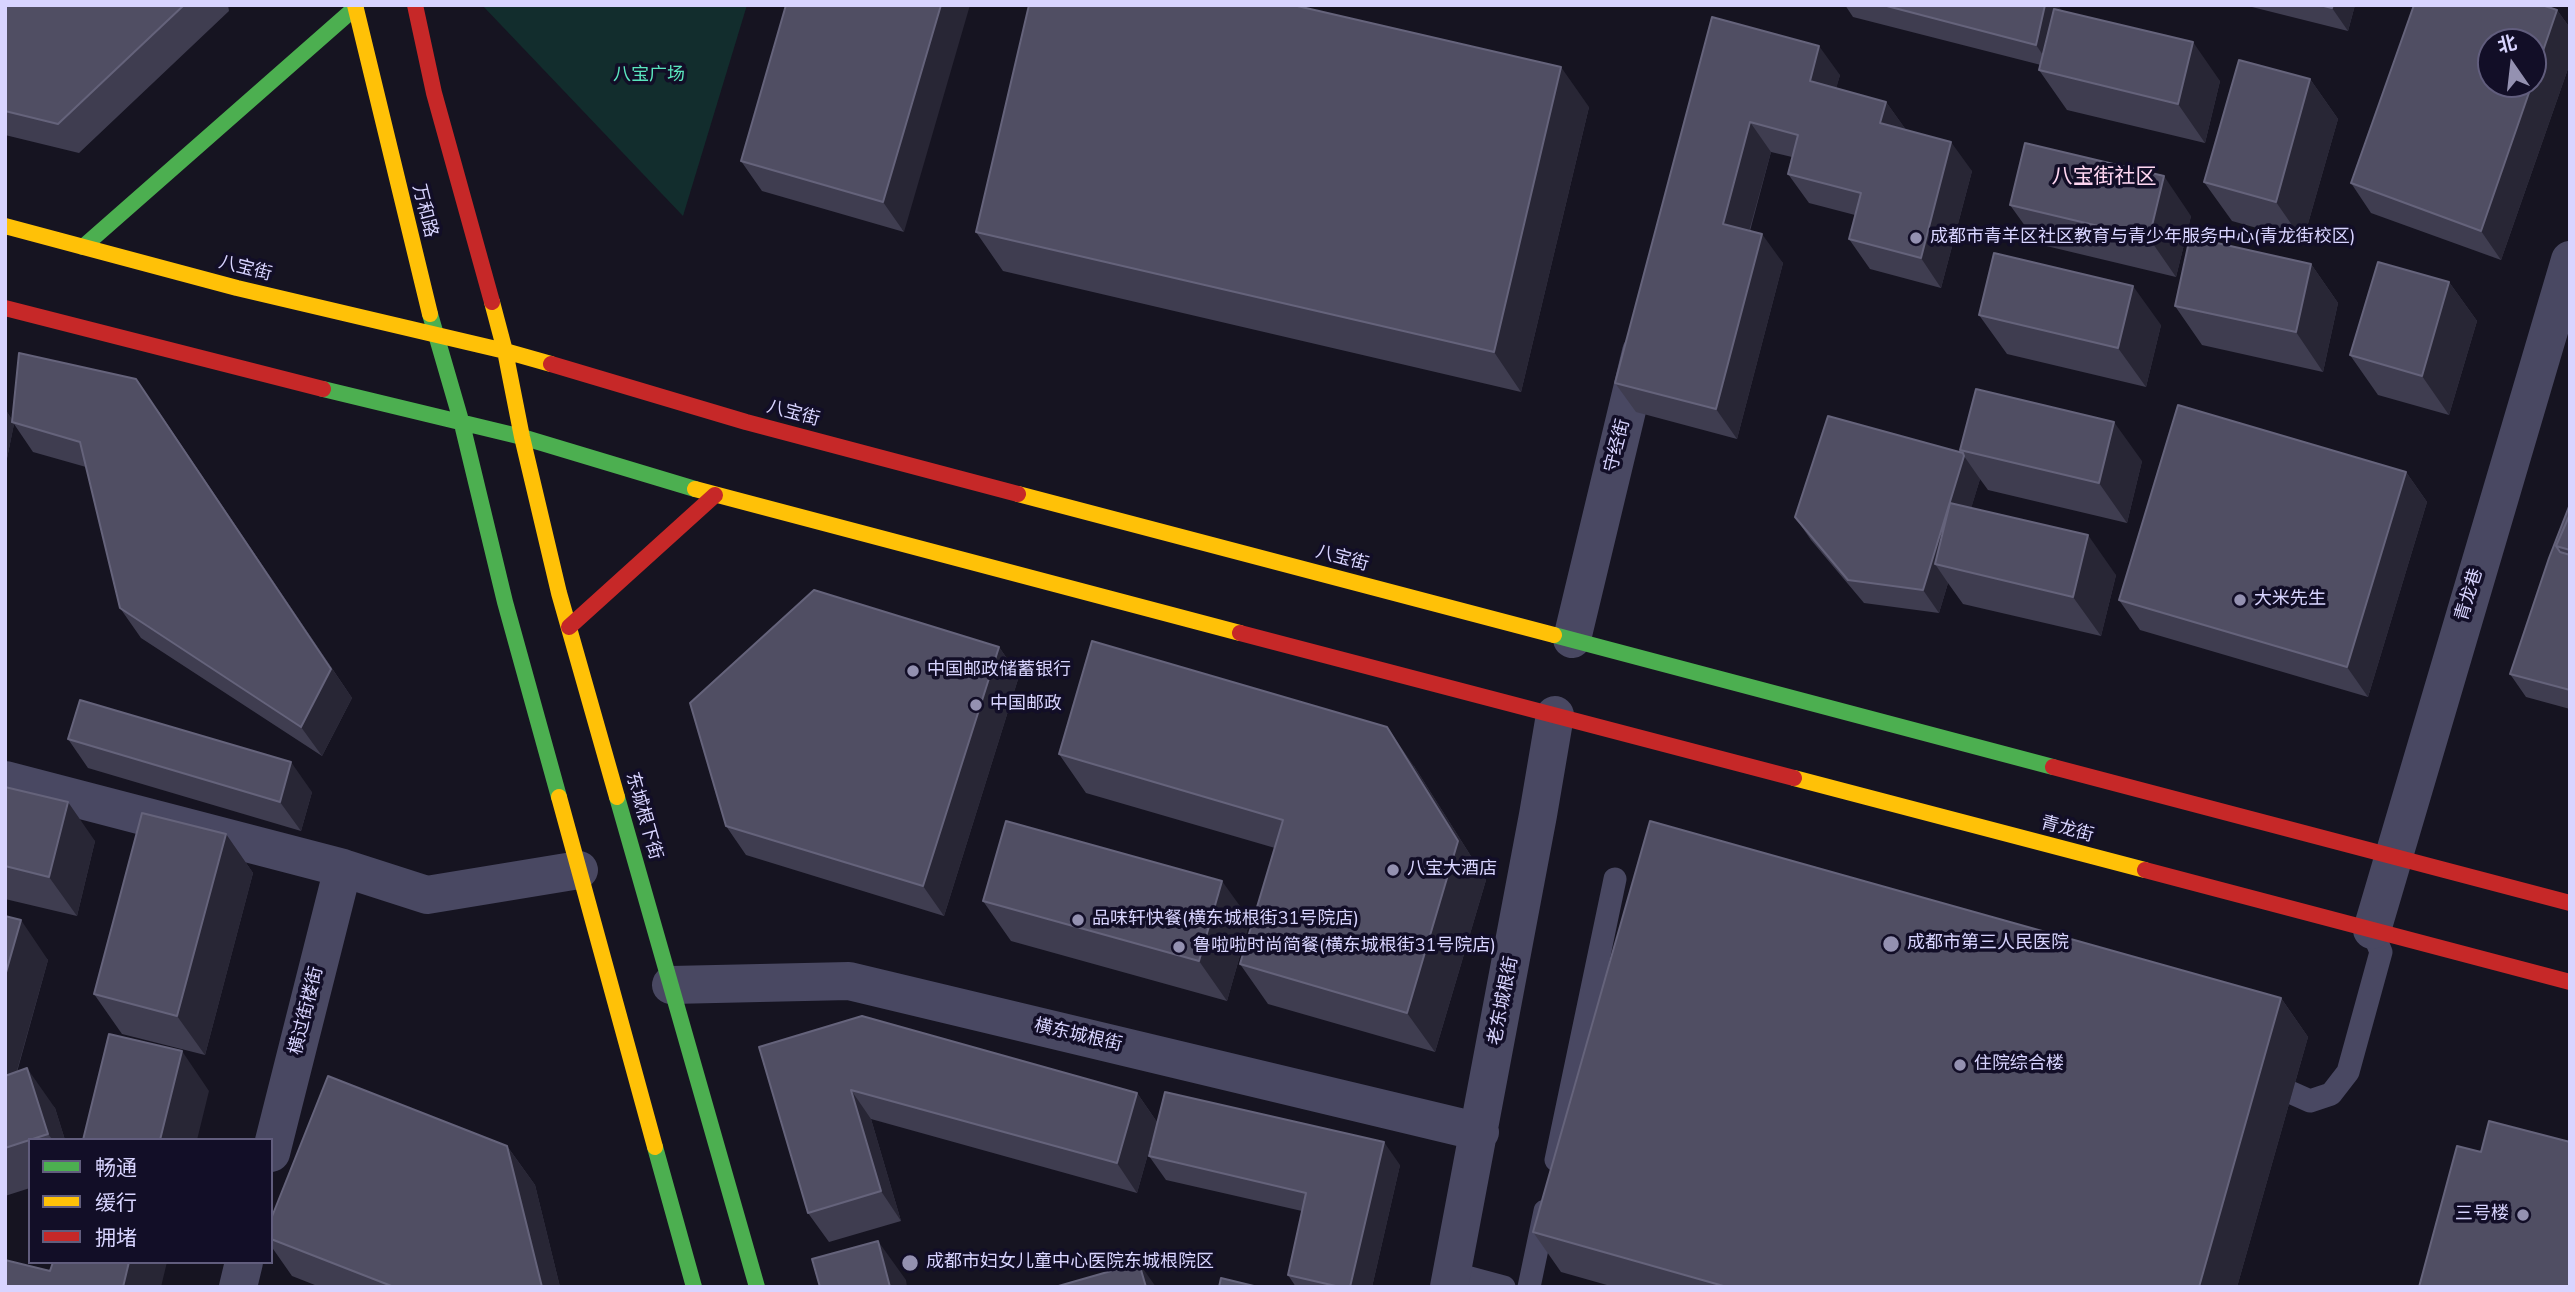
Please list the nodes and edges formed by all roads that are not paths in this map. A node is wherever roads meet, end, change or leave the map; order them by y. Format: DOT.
graph roads {
  1 [pos="415,5"];
  2 [pos="356,6"];
  3 [pos="5,226"];
  4 [pos="83,247"];
  5 [pos="2570,260"];
  6 [pos="5,308"];
  7 [pos="1649,318"];
  8 [pos="435,333"];
  9 [pos="505,351"];
  10 [pos="461,424"];
  11 [pos="522,437"];
  12 [pos="715,495"];
  13 [pos="569,627"];
  14 [pos="1572,639"];
  15 [pos="1555,715"];
  16 [pos="5,780"];
  17 [pos="2393,856"];
  18 [pos="343,868"];
  19 [pos="579,870"];
  20 [pos="1615,879"];
  21 [pos="2570,903"];
  22 [pos="2372,930"];
  23 [pos="2570,982"];
  24 [pos="671,985"];
  25 [pos="2292,1093"];
  26 [pos="1480,1132"];
  27 [pos="273,1145"];
  28 [pos="244,1264"];
  29 [pos="1451,1280"];
  30 [pos="238,1287"];
  31 [pos="694,1287"];
  32 [pos="757,1287"];
  33 [pos="1504,1287"];
  34 [pos="1529,1287"];
  1 -- 9 [label="main road"];
  2 -- 4 [label="main road"];
  2 -- 8 [label="main road, 万和路"];
  3 -- 4 [label="main road, 八宝街"];
  4 -- 8 [label="main road, 八宝街"];
  5 -- 17 [label="street, 青龙巷"];
  6 -- 10 [label="main road"];
  7 -- 14 [label="street, 守经街"];
  8 -- 9 [label="main road, 八宝街"];
  8 -- 10 [label="main road, 万和路"];
  9 -- 11 [label="main road, 东城根下街"];
  9 -- 14 [label="main road, 八宝街"];
  10 -- 11 [label="main road"];
  10 -- 19 [label="main road"];
  11 -- 12 [label="main road"];
  11 -- 13 [label="main road, 东城根下街"];
  12 -- 13 [label="main road"];
  12 -- 15 [label="main road"];
  13 -- 24 [label="main road, 东城根下街"];
  14 -- 17 [label="main road"];
  15 -- 22 [label="main road, 青龙街"];
  15 -- 26 [label="street, 老东城根街"];
  16 -- 18 [label="street"];
  17 -- 21 [label="main road"];
  17 -- 22 [label="street, 青龙巷"];
  18 -- 19 [label="street"];
  18 -- 27 [label="street, 横过街楼街"];
  19 -- 31 [label="main road"];
  20 -- 34 [label="lane"];
  22 -- 23 [label="main road, 青龙街"];
  22 -- 25 [label="lane"];
  24 -- 26 [label="street, 横东城根街"];
  24 -- 32 [label="main road, 东城根下街"];
  26 -- 29 [label="street, 老东城根街"];
  28 -- 30 [label="street"];
  29 -- 33 [label="lane"];
}
